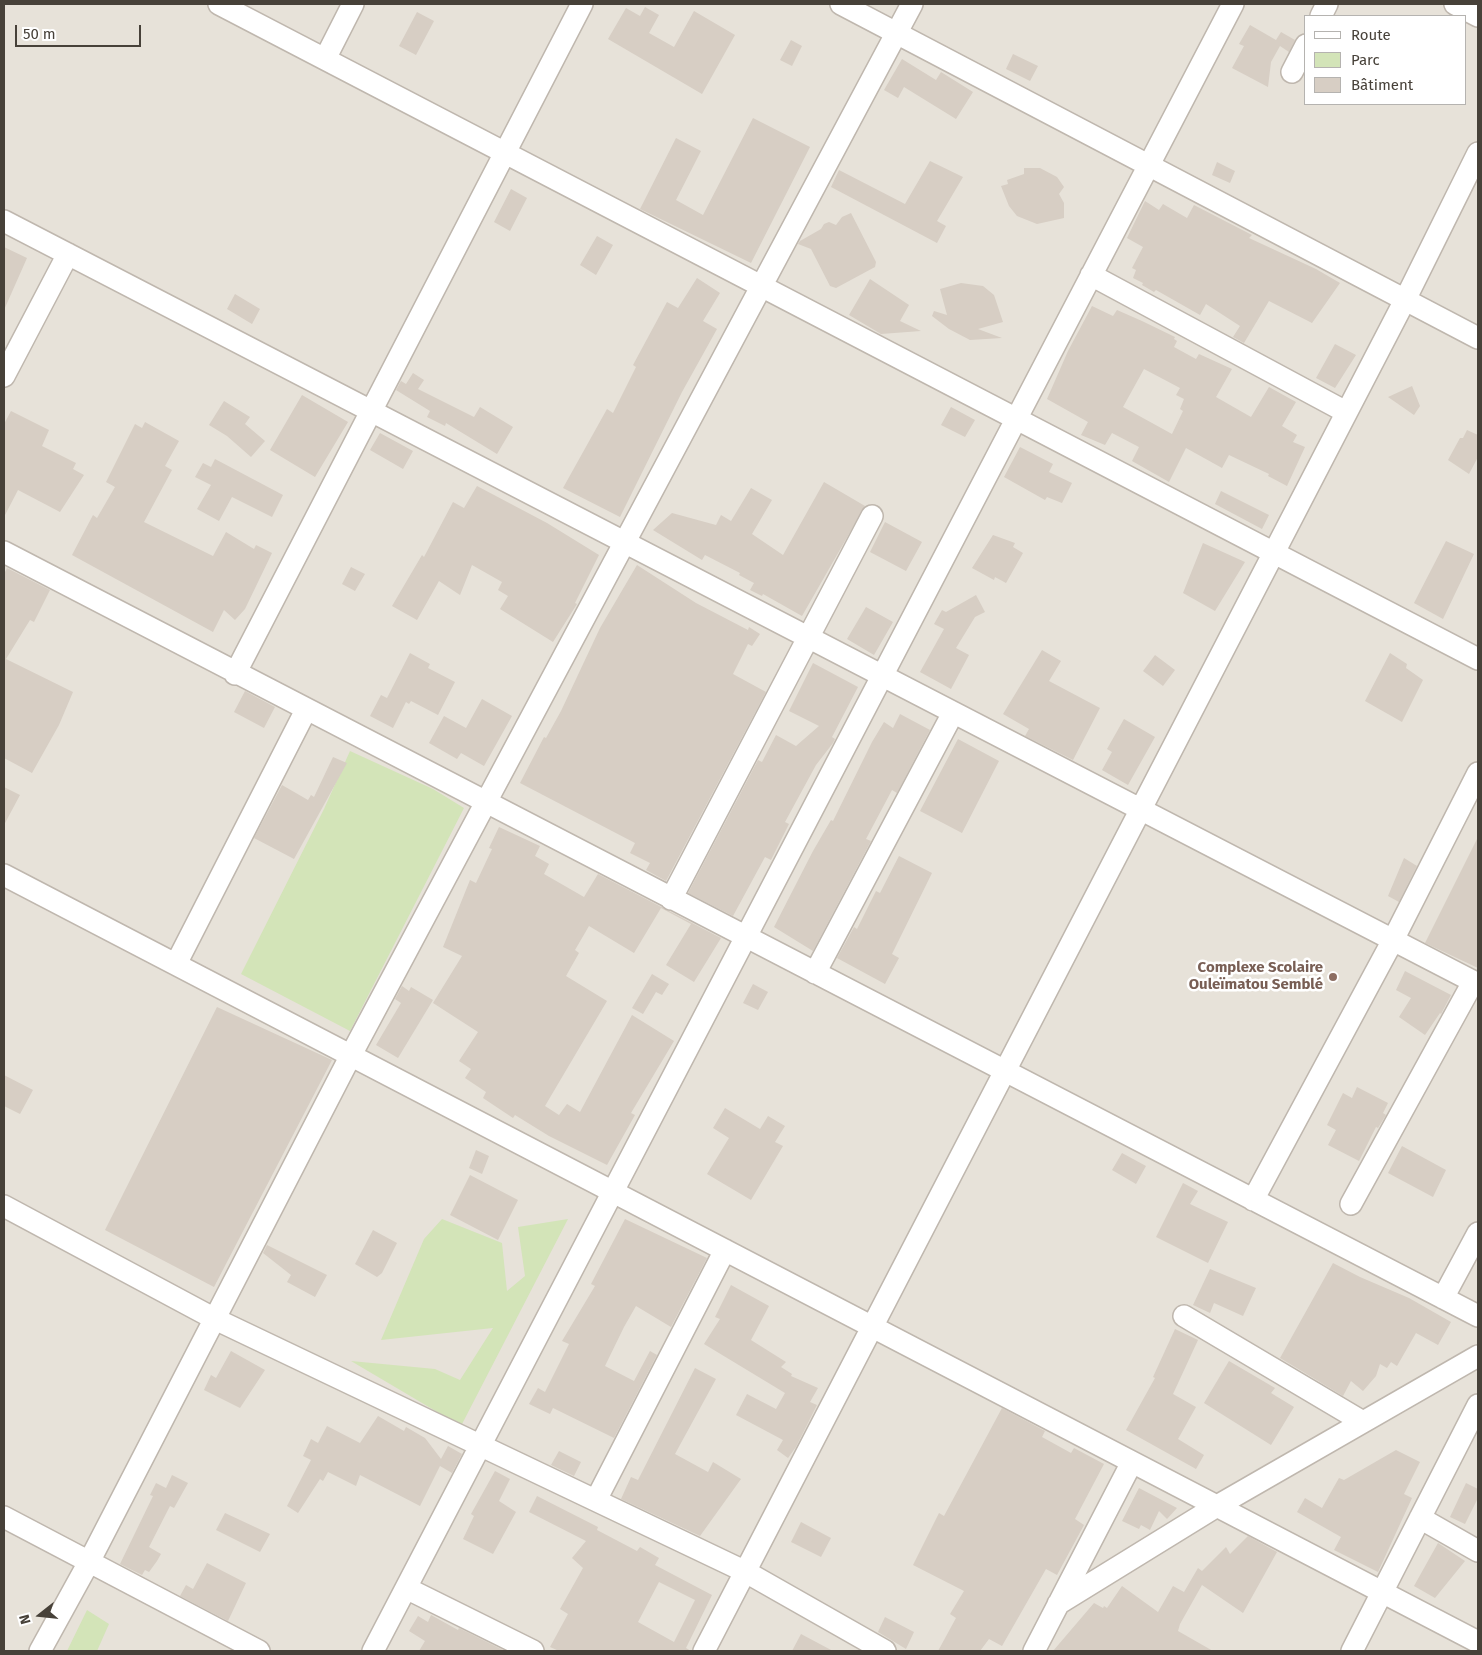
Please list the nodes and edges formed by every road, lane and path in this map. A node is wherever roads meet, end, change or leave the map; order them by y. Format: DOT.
graph roads {
  1 [pos="219,4"];
  2 [pos="353,4"];
  3 [pos="582,4"];
  4 [pos="841,4"];
  5 [pos="912,4"];
  6 [pos="1233,4"];
  7 [pos="1454,4"];
  8 [pos="1478,16"];
  9 [pos="897,32"];
  10 [pos="1304,49"];
  11 [pos="325,59"];
  12 [pos="1292,72"];
  13 [pos="505,152"];
  14 [pos="1478,153"];
  15 [pos="1149,165"];
  16 [pos="4,221"];
  17 [pos="68,254"];
  18 [pos="1091,275"];
  19 [pos="762,286"];
  20 [pos="1405,300"];
  21 [pos="1478,338"];
  22 [pos="4,376"];
  23 [pos="371,411"];
  24 [pos="1346,412"];
  25 [pos="1016,419"];
  26 [pos="872,516"];
  27 [pos="625,542"];
  28 [pos="4,552"];
  29 [pos="1274,552"];
  30 [pos="808,638"];
  31 [pos="1478,659"];
  32 [pos="235,674"];
  33 [pos="882,676"];
  34 [pos="306,710"];
  35 [pos="953,713"];
  36 [pos="1478,773"];
  37 [pos="486,803"];
  38 [pos="1140,810"];
  39 [pos="4,874"];
  40 [pos="671,899"];
  41 [pos="746,938"];
  42 [pos="1393,940"];
  43 [pos="176,964"];
  44 [pos="815,973"];
  45 [pos="1476,983"];
  46 [pos="351,1056"];
  47 [pos="1005,1071"];
  48 [pos="613,1192"];
  49 [pos="1253,1200"];
  50 [pos="1351,1204"];
  51 [pos="4,1206"];
  52 [pos="1478,1233"];
  53 [pos="725,1250"];
  54 [pos="1443,1298"];
  55 [pos="1184,1316"];
  56 [pos="1478,1316"];
  57 [pos="215,1319"];
  58 [pos="873,1327"];
  59 [pos="1478,1356"];
  60 [pos="1478,1405"];
  61 [pos="1363,1422"];
  62 [pos="481,1444"];
  63 [pos="1132,1462"];
  64 [pos="596,1500"];
  65 [pos="1217,1506"];
  66 [pos="4,1517"];
  67 [pos="1420,1518"];
  68 [pos="1478,1550"];
  69 [pos="88,1562"];
  70 [pos="746,1572"];
  71 [pos="406,1588"];
  72 [pos="1382,1592"];
  73 [pos="1058,1604"];
  74 [pos="1478,1642"];
  75 [pos="40,1651"];
  76 [pos="259,1651"];
  77 [pos="373,1651"];
  78 [pos="533,1651"];
  79 [pos="704,1651"];
  80 [pos="885,1651"];
  81 [pos="1034,1651"];
  82 [pos="1352,1651"];
  1 -- 11 [label="street"];
  2 -- 11 [label="street"];
  3 -- 13 [label="street"];
  4 -- 9 [label="street"];
  5 -- 9 [label="street"];
  6 -- 15 [label="street"];
  7 -- 8 [label="street"];
  9 -- 15 [label="street"];
  9 -- 19 [label="street"];
  10 -- 12 [label="street"];
  11 -- 13 [label="street"];
  13 -- 19 [label="street"];
  13 -- 23 [label="street"];
  14 -- 20 [label="street"];
  15 -- 18 [label="street"];
  15 -- 20 [label="street"];
  16 -- 17 [label="street"];
  17 -- 22 [label="street"];
  17 -- 23 [label="street"];
  18 -- 24 [label="street"];
  18 -- 25 [label="street"];
  19 -- 25 [label="street"];
  19 -- 27 [label="street"];
  20 -- 21 [label="street"];
  20 -- 24 [label="street"];
  23 -- 27 [label="street"];
  23 -- 32 [label="street"];
  24 -- 29 [label="street"];
  25 -- 29 [label="street"];
  25 -- 33 [label="street"];
  26 -- 30 [label="street"];
  27 -- 30 [label="street"];
  27 -- 37 [label="street"];
  28 -- 32 [label="street"];
  29 -- 31 [label="street"];
  29 -- 38 [label="street"];
  30 -- 33 [label="street"];
  30 -- 40 [label="street"];
  32 -- 34 [label="street"];
  33 -- 35 [label="street"];
  33 -- 41 [label="street"];
  34 -- 37 [label="street"];
  34 -- 43 [label="street"];
  35 -- 38 [label="street"];
  35 -- 44 [label="street"];
  36 -- 42 [label="street"];
  37 -- 40 [label="street"];
  37 -- 46 [label="street"];
  38 -- 42 [label="street"];
  38 -- 47 [label="street"];
  39 -- 43 [label="street"];
  40 -- 41 [label="street"];
  41 -- 44 [label="street"];
  41 -- 48 [label="street"];
  42 -- 45 [label="street"];
  42 -- 49 [label="street"];
  43 -- 46 [label="street"];
  44 -- 47 [label="street"];
  45 -- 50 [label="street"];
  46 -- 48 [label="street"];
  46 -- 57 [label="street"];
  47 -- 49 [label="street"];
  47 -- 58 [label="street"];
  48 -- 53 [label="street"];
  48 -- 62 [label="street"];
  49 -- 54 [label="street"];
  51 -- 57 [label="street"];
  52 -- 54 [label="street"];
  53 -- 58 [label="street"];
  53 -- 64 [label="street"];
  54 -- 56 [label="street"];
  55 -- 61 [label="street"];
  57 -- 62 [label="street"];
  57 -- 69 [label="street"];
  58 -- 63 [label="street"];
  58 -- 70 [label="street"];
  59 -- 61 [label="street"];
  60 -- 67 [label="street"];
  61 -- 65 [label="street"];
  62 -- 64 [label="street"];
  62 -- 71 [label="street"];
  63 -- 65 [label="street"];
  63 -- 73 [label="street"];
  64 -- 70 [label="street"];
  65 -- 72 [label="street"];
  65 -- 73 [label="street"];
  66 -- 69 [label="street"];
  67 -- 68 [label="street"];
  67 -- 72 [label="street"];
  69 -- 75 [label="street"];
  69 -- 76 [label="street"];
  70 -- 79 [label="street"];
  70 -- 80 [label="street"];
  71 -- 77 [label="street"];
  71 -- 78 [label="street"];
  72 -- 74 [label="street"];
  72 -- 82 [label="street"];
  73 -- 81 [label="street"];
}
